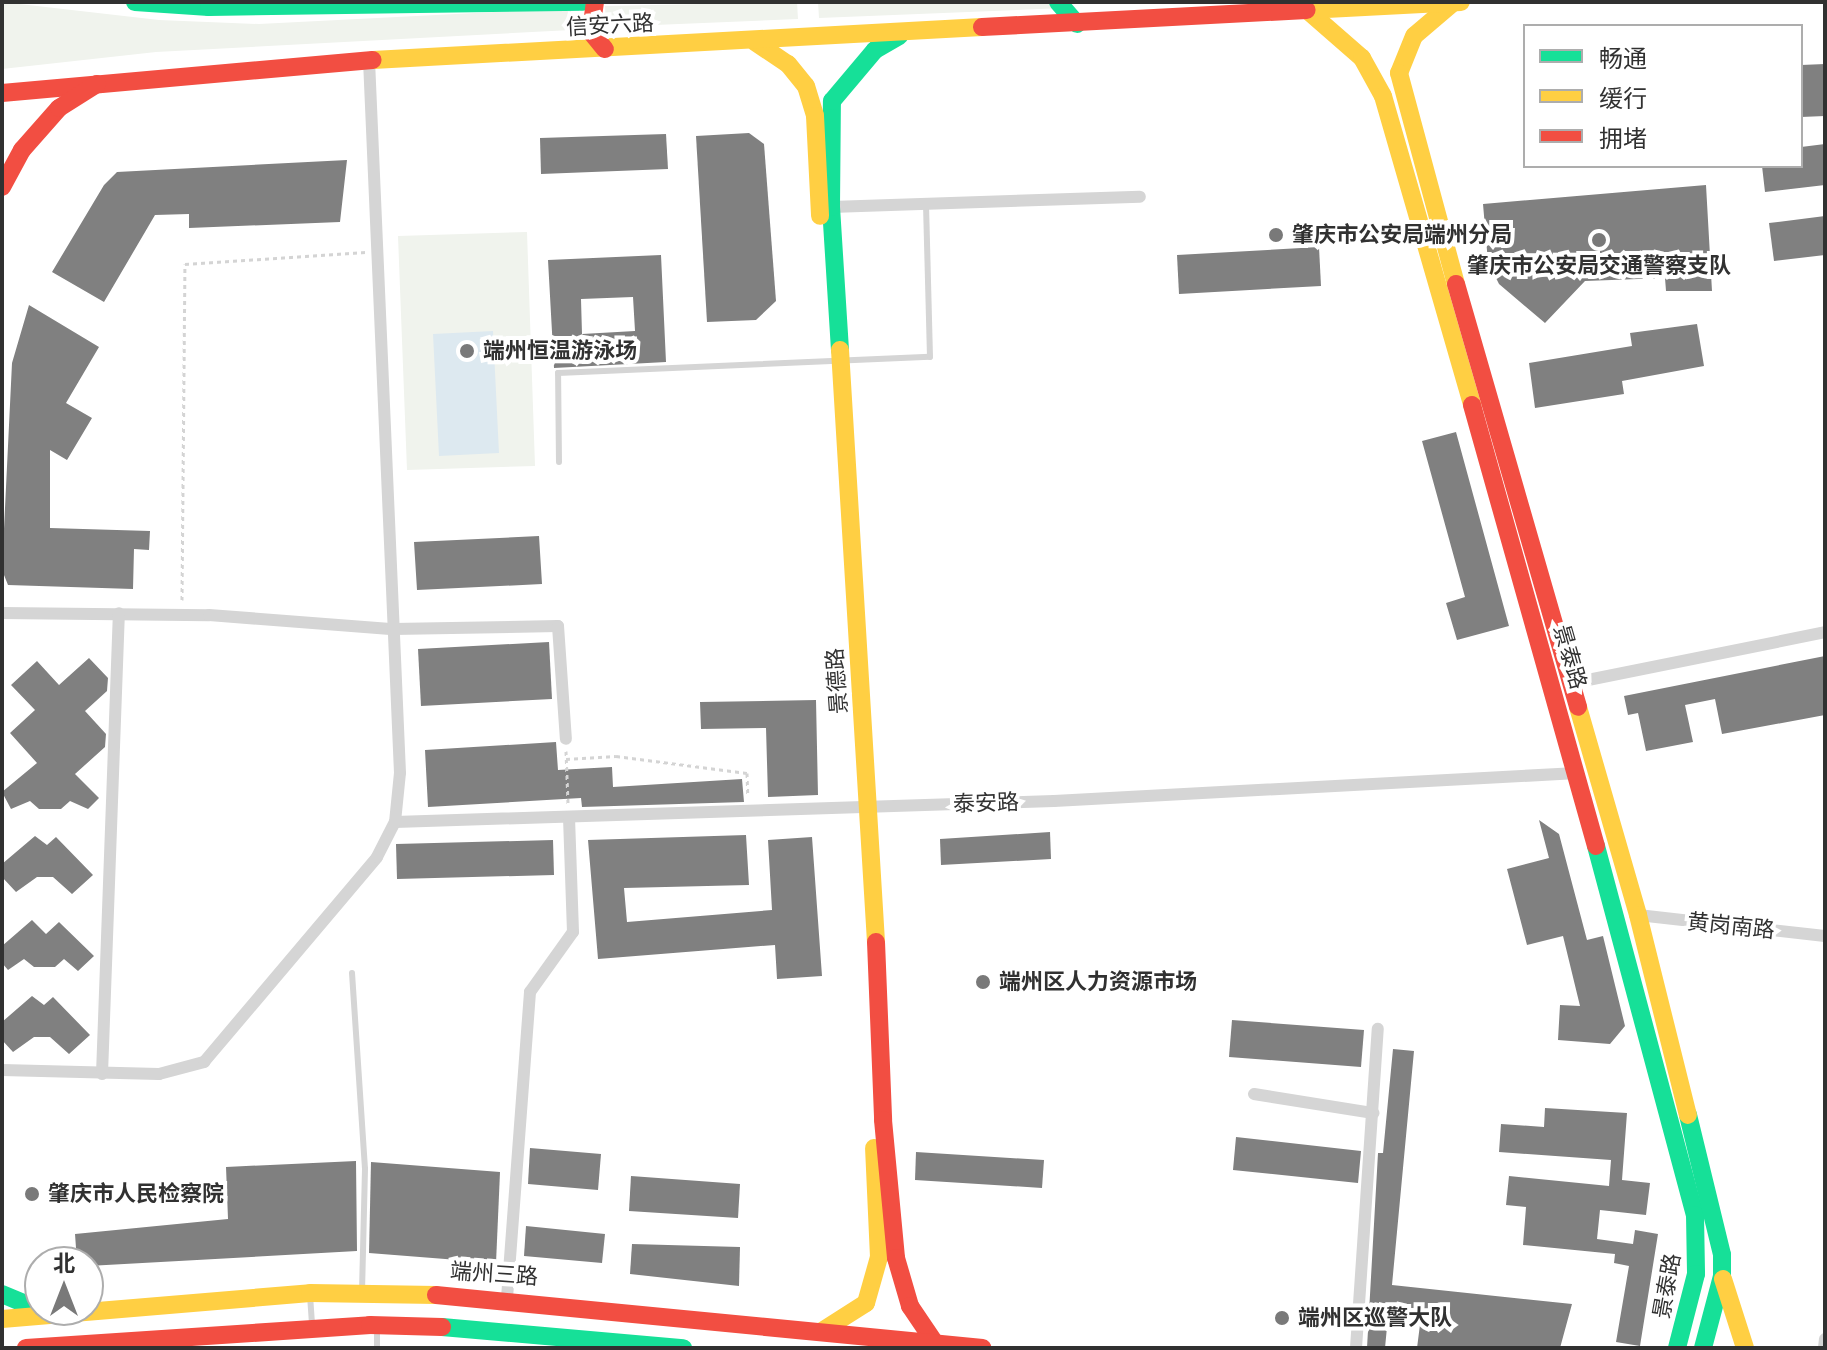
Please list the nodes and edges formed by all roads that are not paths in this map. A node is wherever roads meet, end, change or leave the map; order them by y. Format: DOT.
graph roads {
  1 [pos="142,2"];
  2 [pos="583,2"];
  3 [pos="595,2"];
  4 [pos="1058,2"];
  5 [pos="1454,2"];
  6 [pos="1461,2"];
  7 [pos="1307,10"];
  8 [pos="1077,24"];
  9 [pos="899,36"];
  10 [pos="755,42"];
  11 [pos="605,49"];
  12 [pos="369,60"];
  13 [pos="103,80"];
  14 [pos="2,93"];
  15 [pos="2,187"];
  16 [pos="1140,197"];
  17 [pos="926,203"];
  18 [pos="831,207"];
  19 [pos="835,360"];
  20 [pos="559,462"];
  21 [pos="2,613"];
  22 [pos="119,613"];
  23 [pos="393,629"];
  24 [pos="1825,632"];
  25 [pos="1573,683"];
  26 [pos="566,739"];
  27 [pos="1598,772"];
  28 [pos="1577,773"];
  29 [pos="864,806"];
  30 [pos="569,817"];
  31 [pos="395,822"];
  32 [pos="1638,915"];
  33 [pos="1825,936"];
  34 [pos="352,973"];
  35 [pos="1378,1029"];
  36 [pos="2,1070"];
  37 [pos="102,1074"];
  38 [pos="1254,1094"];
  39 [pos="1373,1113"];
  40 [pos="1722,1276"];
  41 [pos="310,1293"];
  42 [pos="362,1293"];
  43 [pos="2,1294"];
  44 [pos="507,1298"];
  45 [pos="24,1303"];
  46 [pos="104,1307"];
  47 [pos="24,1315"];
  48 [pos="2,1319"];
  49 [pos="377,1325"];
  50 [pos="312,1327"];
  51 [pos="822,1331"];
  52 [pos="1825,1339"];
  53 [pos="935,1343"];
  54 [pos="624,1345"];
  55 [pos="34,1348"];
  56 [pos="377,1348"];
  57 [pos="683,1348"];
  58 [pos="982,1348"];
  59 [pos="1356,1348"];
  60 [pos="1677,1348"];
  61 [pos="1703,1348"];
  62 [pos="1745,1348"];
  63 [pos="1824,1348"];
  1 -- 2 [label="street, 信安六路"];
  3 -- 11 [label="street"];
  4 -- 8 [label="street"];
  5 -- 6 [label="street, 信安六路"];
  5 -- 7 [label="street, 信安六路"];
  5 -- 25 [label="street"];
  7 -- 8 [label="street, 信安六路"];
  7 -- 28 [label="street, 景泰路"];
  8 -- 9 [label="street, 信安六路"];
  9 -- 10 [label="street, 信安六路"];
  9 -- 18 [label="street, 景德路"];
  10 -- 11 [label="street, 信安六路"];
  10 -- 19 [label="street, 景德路"];
  11 -- 12 [label="street, 信安六路"];
  12 -- 13 [label="street, 信安六路"];
  12 -- 23 [label="street"];
  13 -- 14 [label="street, 信安六路"];
  13 -- 15 [label="street"];
  16 -- 17 [label="street"];
  17 -- 18 [label="street"];
  17 -- 19 [label="lane"];
  18 -- 19 [label="street, 景德路"];
  19 -- 20 [label="lane"];
  19 -- 29 [label="street, 景德路"];
  21 -- 22 [label="street"];
  22 -- 23 [label="street"];
  22 -- 37 [label="street"];
  23 -- 26 [label="street"];
  23 -- 31 [label="street"];
  24 -- 25 [label="street"];
  25 -- 27 [label="street"];
  27 -- 28 [label="street"];
  27 -- 32 [label="street"];
  28 -- 29 [label="street, 泰安路"];
  28 -- 60 [label="street, 景泰路"];
  29 -- 30 [label="street, 泰安路"];
  29 -- 51 [label="street, 景德路"];
  29 -- 53 [label="street, 景德路"];
  30 -- 31 [label="street, 泰安路"];
  30 -- 44 [label="street"];
  31 -- 37 [label="street"];
  32 -- 33 [label="street, 黄岗南路"];
  32 -- 40 [label="street"];
  34 -- 42 [label="lane"];
  35 -- 39 [label="street"];
  36 -- 37 [label="street"];
  38 -- 39 [label="street"];
  39 -- 59 [label="street"];
  40 -- 61 [label="street"];
  40 -- 62 [label="street"];
  41 -- 42 [label="street, 端州三路"];
  41 -- 46 [label="street, 端州三路"];
  41 -- 50 [label="lane"];
  42 -- 44 [label="street, 端州三路"];
  43 -- 45 [label="street"];
  44 -- 51 [label="street, 端州三路"];
  47 -- 48 [label="street, 端州三路"];
  49 -- 50 [label="street"];
  49 -- 54 [label="street"];
  49 -- 56 [label="lane"];
  50 -- 55 [label="street"];
  51 -- 53 [label="street, 端州三路"];
  52 -- 63 [label="street"];
  53 -- 58 [label="street, 端州三路"];
  54 -- 57 [label="street"];
}
